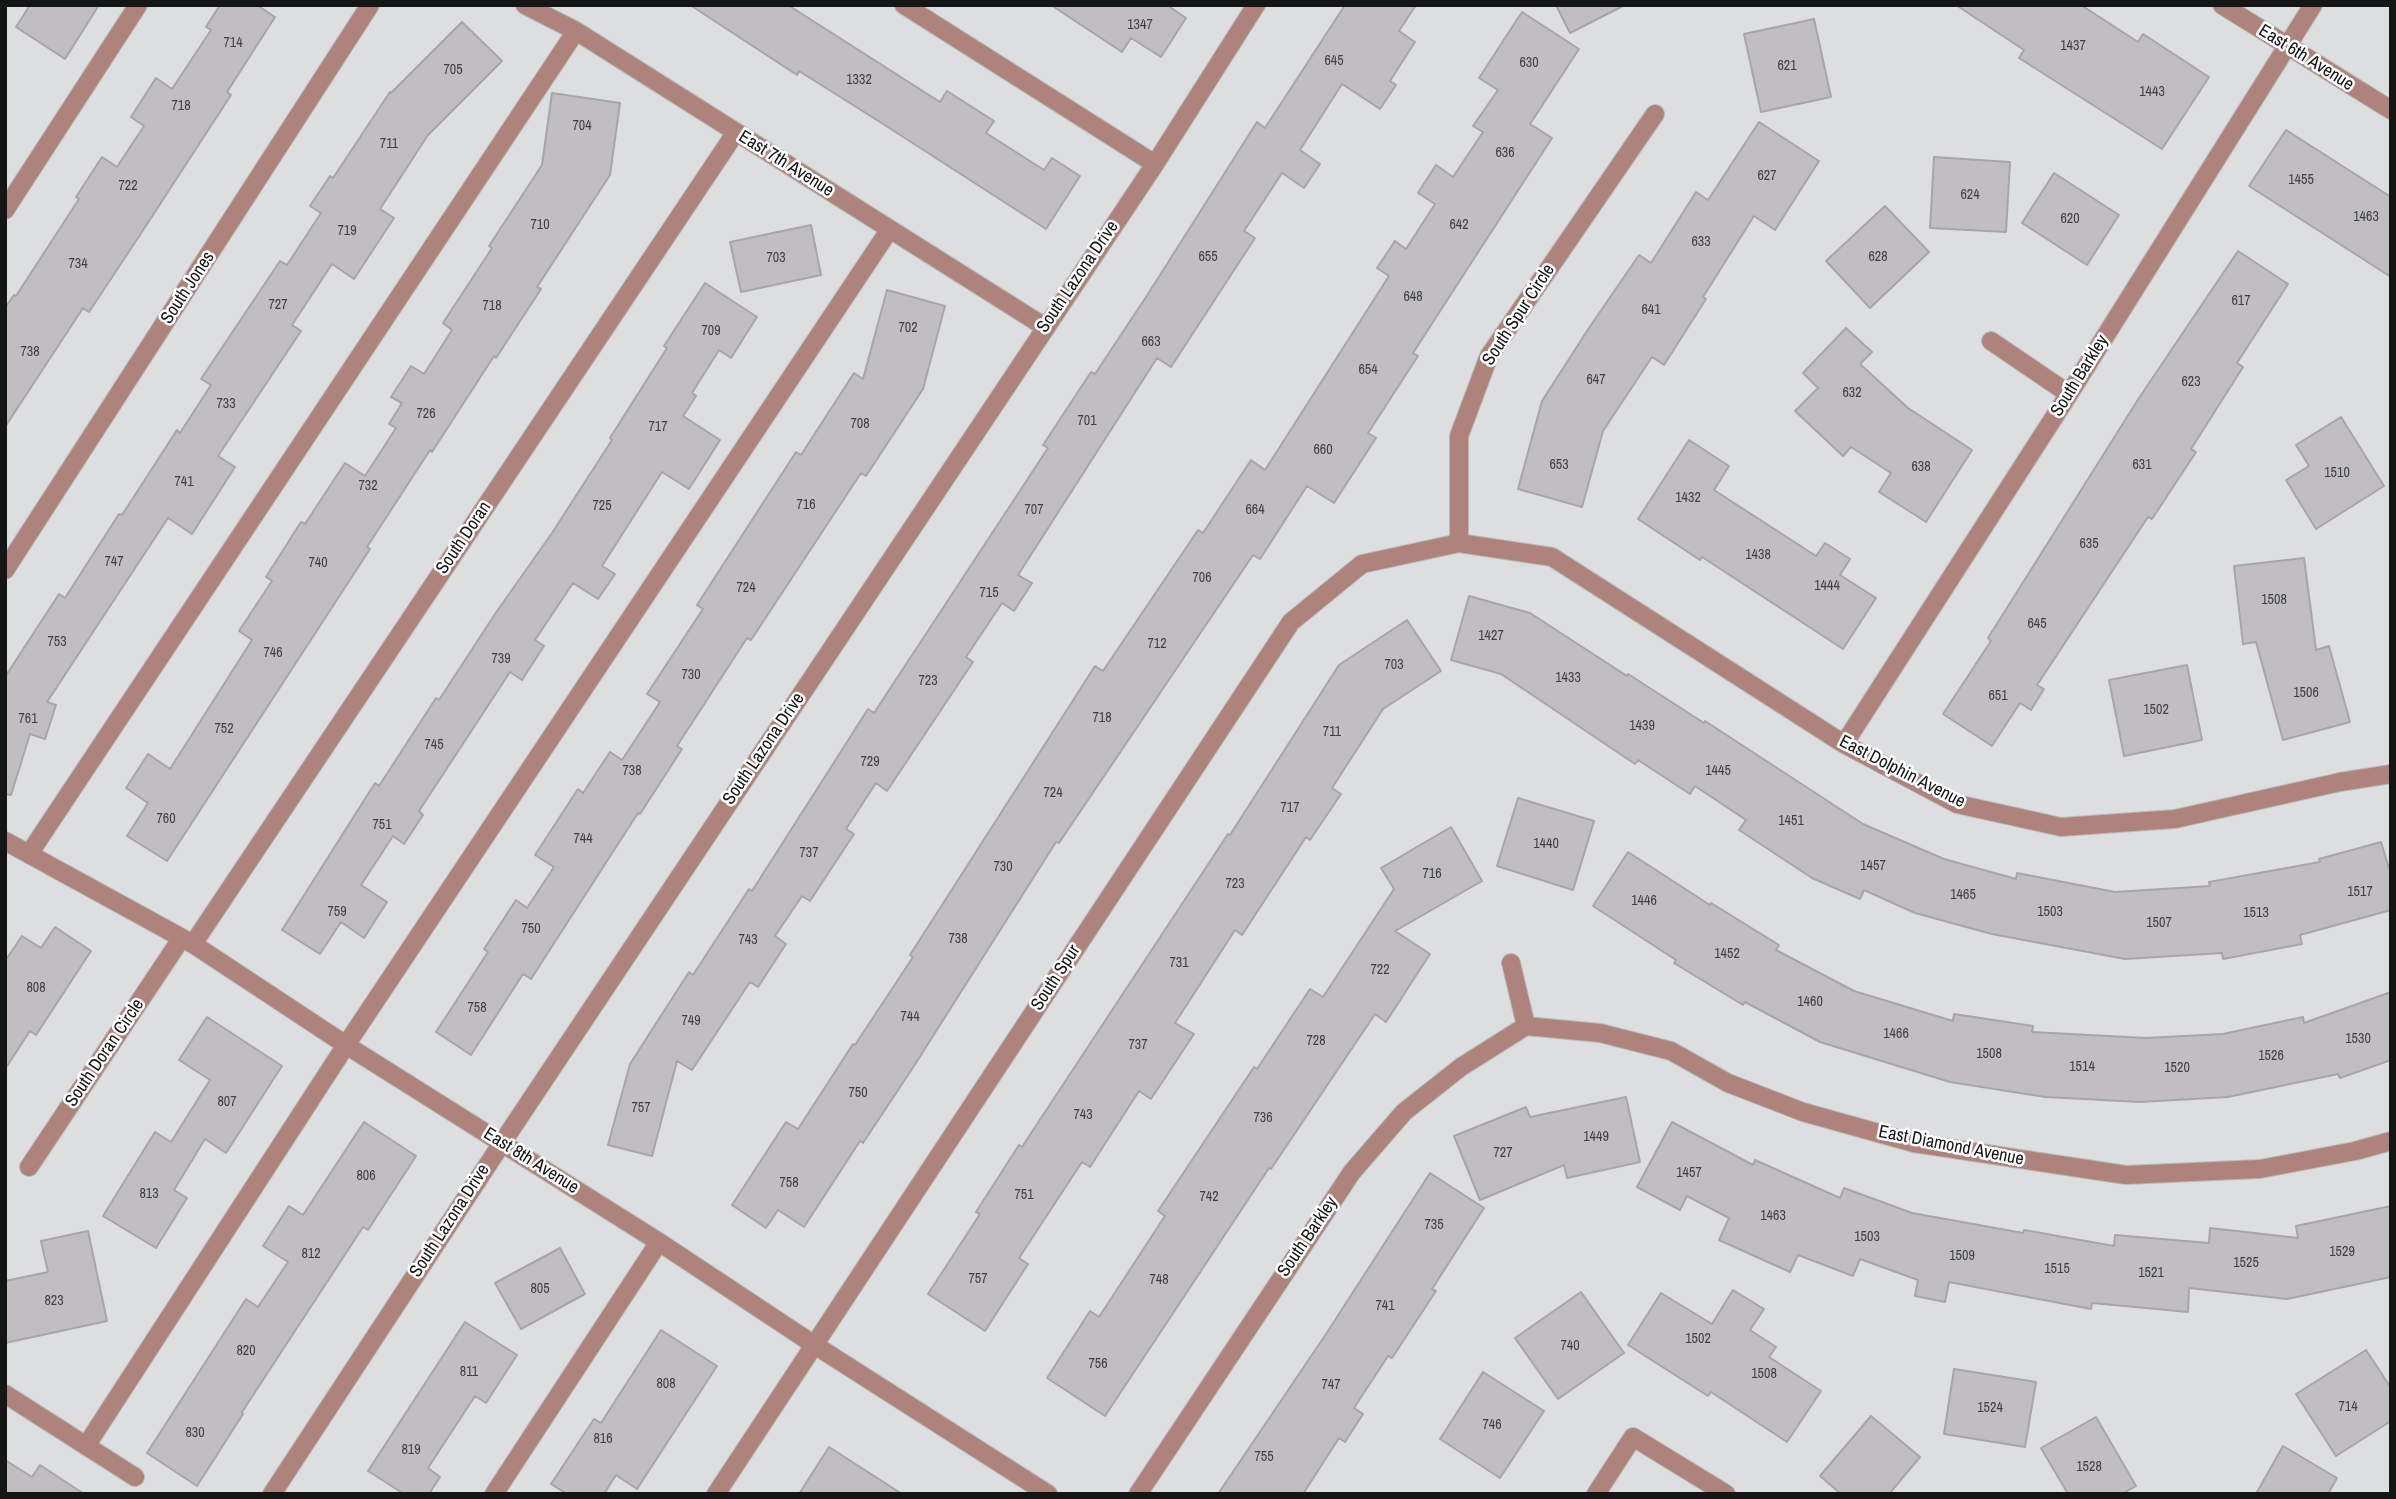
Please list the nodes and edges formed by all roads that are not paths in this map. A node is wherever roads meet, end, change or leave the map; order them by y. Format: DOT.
graph roads {
  1 [pos="138,5"];
  2 [pos="370,5"];
  3 [pos="525,5"];
  4 [pos="904,5"];
  5 [pos="1256,5"];
  6 [pos="2222,5"];
  7 [pos="2313,5"];
  8 [pos="576,31"];
  9 [pos="2287,46"];
  10 [pos="2391,110"];
  11 [pos="1655,114"];
  12 [pos="736,132"];
  13 [pos="1155,164"];
  14 [pos="5,210"];
  15 [pos="890,229"];
  16 [pos="1045,327"];
  17 [pos="1991,341"];
  18 [pos="2069,394"];
  19 [pos="1459,543"];
  20 [pos="5,570"];
  21 [pos="1844,744"];
  22 [pos="2391,774"];
  23 [pos="5,841"];
  24 [pos="29,854"];
  25 [pos="187,941"];
  26 [pos="1511,962"];
  27 [pos="1526,1026"];
  28 [pos="346,1045"];
  29 [pos="2391,1141"];
  30 [pos="502,1143"];
  31 [pos="29,1167"];
  32 [pos="659,1242"];
  33 [pos="813,1345"];
  34 [pos="5,1394"];
  35 [pos="86,1446"];
  36 [pos="135,1477"];
  37 [pos="272,1494"];
  38 [pos="494,1494"];
  39 [pos="716,1494"];
  40 [pos="1048,1494"];
  41 [pos="1138,1494"];
  42 [pos="1596,1494"];
  43 [pos="1726,1494"];
  1 -- 14 [label="street"];
  2 -- 20 [label="street, South Jones"];
  3 -- 8 [label="street, East 7th Avenue"];
  4 -- 13 [label="street"];
  5 -- 13 [label="street, South Lazona Drive"];
  6 -- 9 [label="street, East 6th Avenue"];
  7 -- 9 [label="street, South Barkley"];
  8 -- 12 [label="street, East 7th Avenue"];
  8 -- 24 [label="street"];
  9 -- 10 [label="street, East 6th Avenue"];
  9 -- 18 [label="street, South Barkley"];
  11 -- 19 [label="street, South Spur Circle"];
  12 -- 15 [label="street, East 7th Avenue"];
  12 -- 25 [label="street, South Doran"];
  13 -- 16 [label="street, South Lazona Drive"];
  15 -- 16 [label="street, East 7th Avenue"];
  15 -- 28 [label="street"];
  16 -- 30 [label="street, South Lazona Drive"];
  17 -- 18 [label="street"];
  18 -- 21 [label="street, South Barkley"];
  19 -- 21 [label="street, East Dolphin Avenue"];
  19 -- 33 [label="street, South Spur"];
  21 -- 22 [label="street, East Dolphin Avenue"];
  23 -- 24 [label="street, East 8th Avenue"];
  24 -- 25 [label="street, East 8th Avenue"];
  25 -- 28 [label="street, East 8th Avenue"];
  25 -- 31 [label="street, South Doran Circle"];
  26 -- 27 [label="street"];
  27 -- 29 [label="street, East Diamond Avenue"];
  27 -- 41 [label="street, South Barkley"];
  28 -- 30 [label="street, East 8th Avenue"];
  28 -- 35 [label="street"];
  30 -- 32 [label="street, East 8th Avenue"];
  30 -- 37 [label="street, South Lazona Drive"];
  32 -- 33 [label="street, East 8th Avenue"];
  32 -- 38 [label="street"];
  33 -- 39 [label="street, South Spur"];
  33 -- 40 [label="street, East 8th Avenue"];
  34 -- 35 [label="street"];
  35 -- 36 [label="street"];
  42 -- 43 [label="street"];
}
